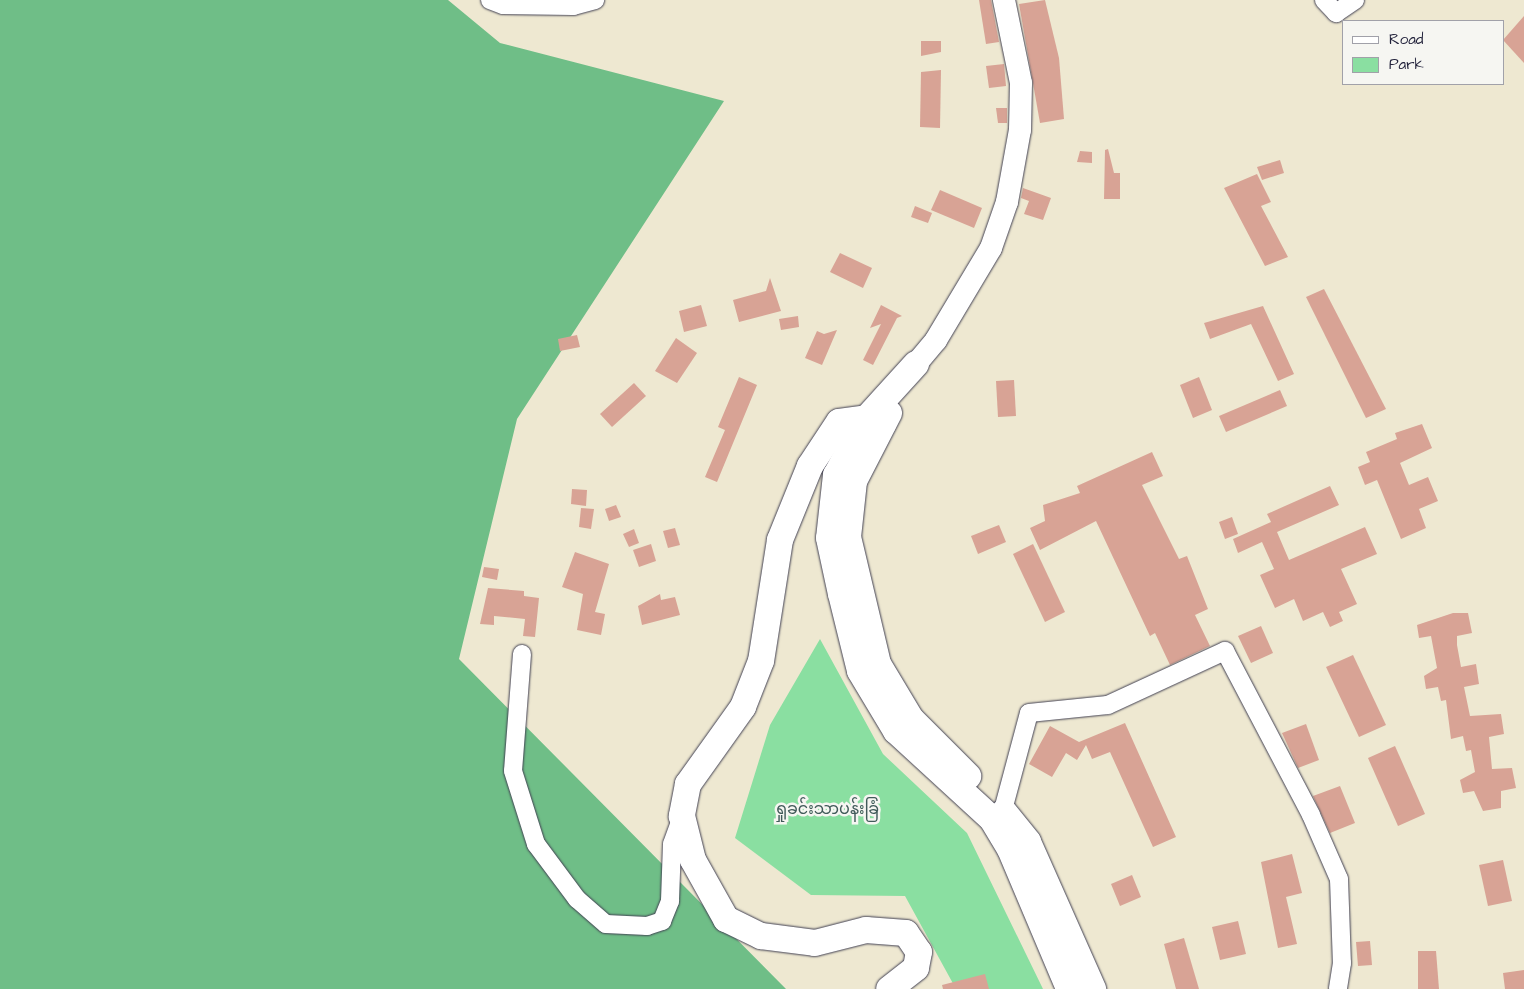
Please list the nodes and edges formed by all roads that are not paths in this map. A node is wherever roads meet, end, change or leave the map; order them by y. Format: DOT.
graph roads {
  1 [pos="490,0"];
  2 [pos="595,0"];
  3 [pos="1004,0"];
  4 [pos="1324,0"];
  5 [pos="1355,0"];
  6 [pos="916,364"];
  7 [pos="875,421"];
  8 [pos="522,654"];
  9 [pos="1003,810"];
  10 [pos="682,816"];
  11 [pos="1019,846"];
  12 [pos="889,989"];
  13 [pos="1068,989"];
  14 [pos="1093,989"];
  15 [pos="1338,989"];
  1 -- 2 [label="street"];
  3 -- 6 [label="main road"];
  4 -- 5 [label="street"];
  6 -- 7 [label="highway"];
  7 -- 9 [label="highway"];
  7 -- 10 [label="highway"];
  7 -- 11 [label="highway"];
  8 -- 10 [label="street"];
  9 -- 11 [label="highway"];
  9 -- 15 [label="street"];
  10 -- 12 [label="highway"];
  11 -- 13 [label="highway"];
  11 -- 14 [label="highway"];
}
